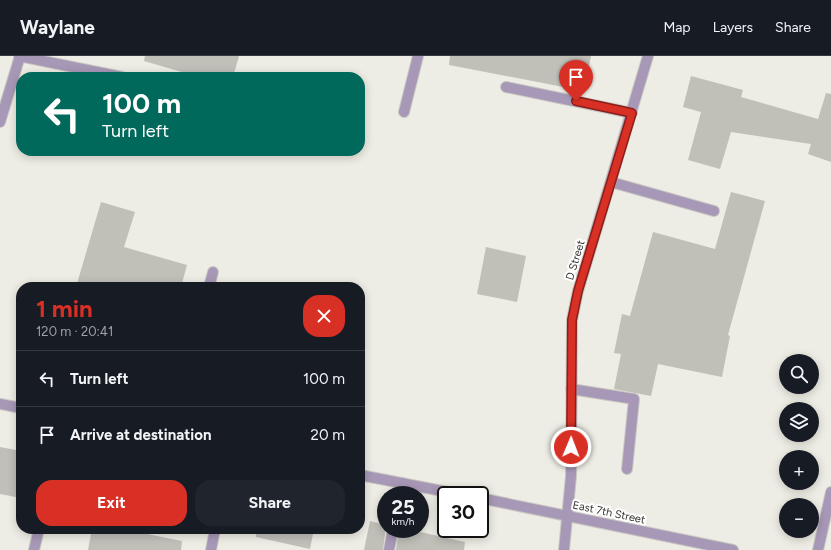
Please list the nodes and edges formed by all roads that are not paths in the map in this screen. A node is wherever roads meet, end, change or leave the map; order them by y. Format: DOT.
graph roads {
  1 [pos="19,56"];
  2 [pos="418,56"];
  3 [pos="648,56"];
  4 [pos="97,72"];
  5 [pos="506,86"];
  6 [pos="404,112"];
  7 [pos="632,113"];
  8 [pos="0,122"];
  9 [pos="611,182"];
  10 [pos="714,211"];
  11 [pos="213,272"];
  12 [pos="211,282"];
  13 [pos="571,390"];
  14 [pos="0,404"];
  15 [pos="16,407"];
  16 [pos="627,469"];
  17 [pos="365,476"];
  18 [pos="402,484"];
  19 [pos="437,490"];
  20 [pos="831,492"];
  21 [pos="489,500"];
  22 [pos="567,515"];
  23 [pos="38,534"];
  24 [pos="214,534"];
  25 [pos="391,538"];
  26 [pos="34,550"];
  27 [pos="211,550"];
  28 [pos="388,550"];
  29 [pos="564,550"];
  30 [pos="733,550"];
  31 [pos="818,550"];
  1 -- 4 [label="street"];
  1 -- 8 [label="street"];
  2 -- 6 [label="street"];
  3 -- 7 [label="street, D Street"];
  5 -- 7 [label="street"];
  7 -- 9 [label="street, D Street"];
  9 -- 10 [label="street"];
  9 -- 13 [label="street, D Street"];
  11 -- 12 [label="street"];
  13 -- 16 [label="street"];
  13 -- 22 [label="street, D Street"];
  14 -- 15 [label="street"];
  17 -- 18 [label="street"];
  18 -- 19 [label="street"];
  20 -- 31 [label="street"];
  21 -- 22 [label="street, East 7th Street"];
  22 -- 29 [label="street, D Street"];
  22 -- 30 [label="street, East 7th Street"];
  23 -- 26 [label="street"];
  24 -- 27 [label="street"];
  25 -- 28 [label="street"];
}
